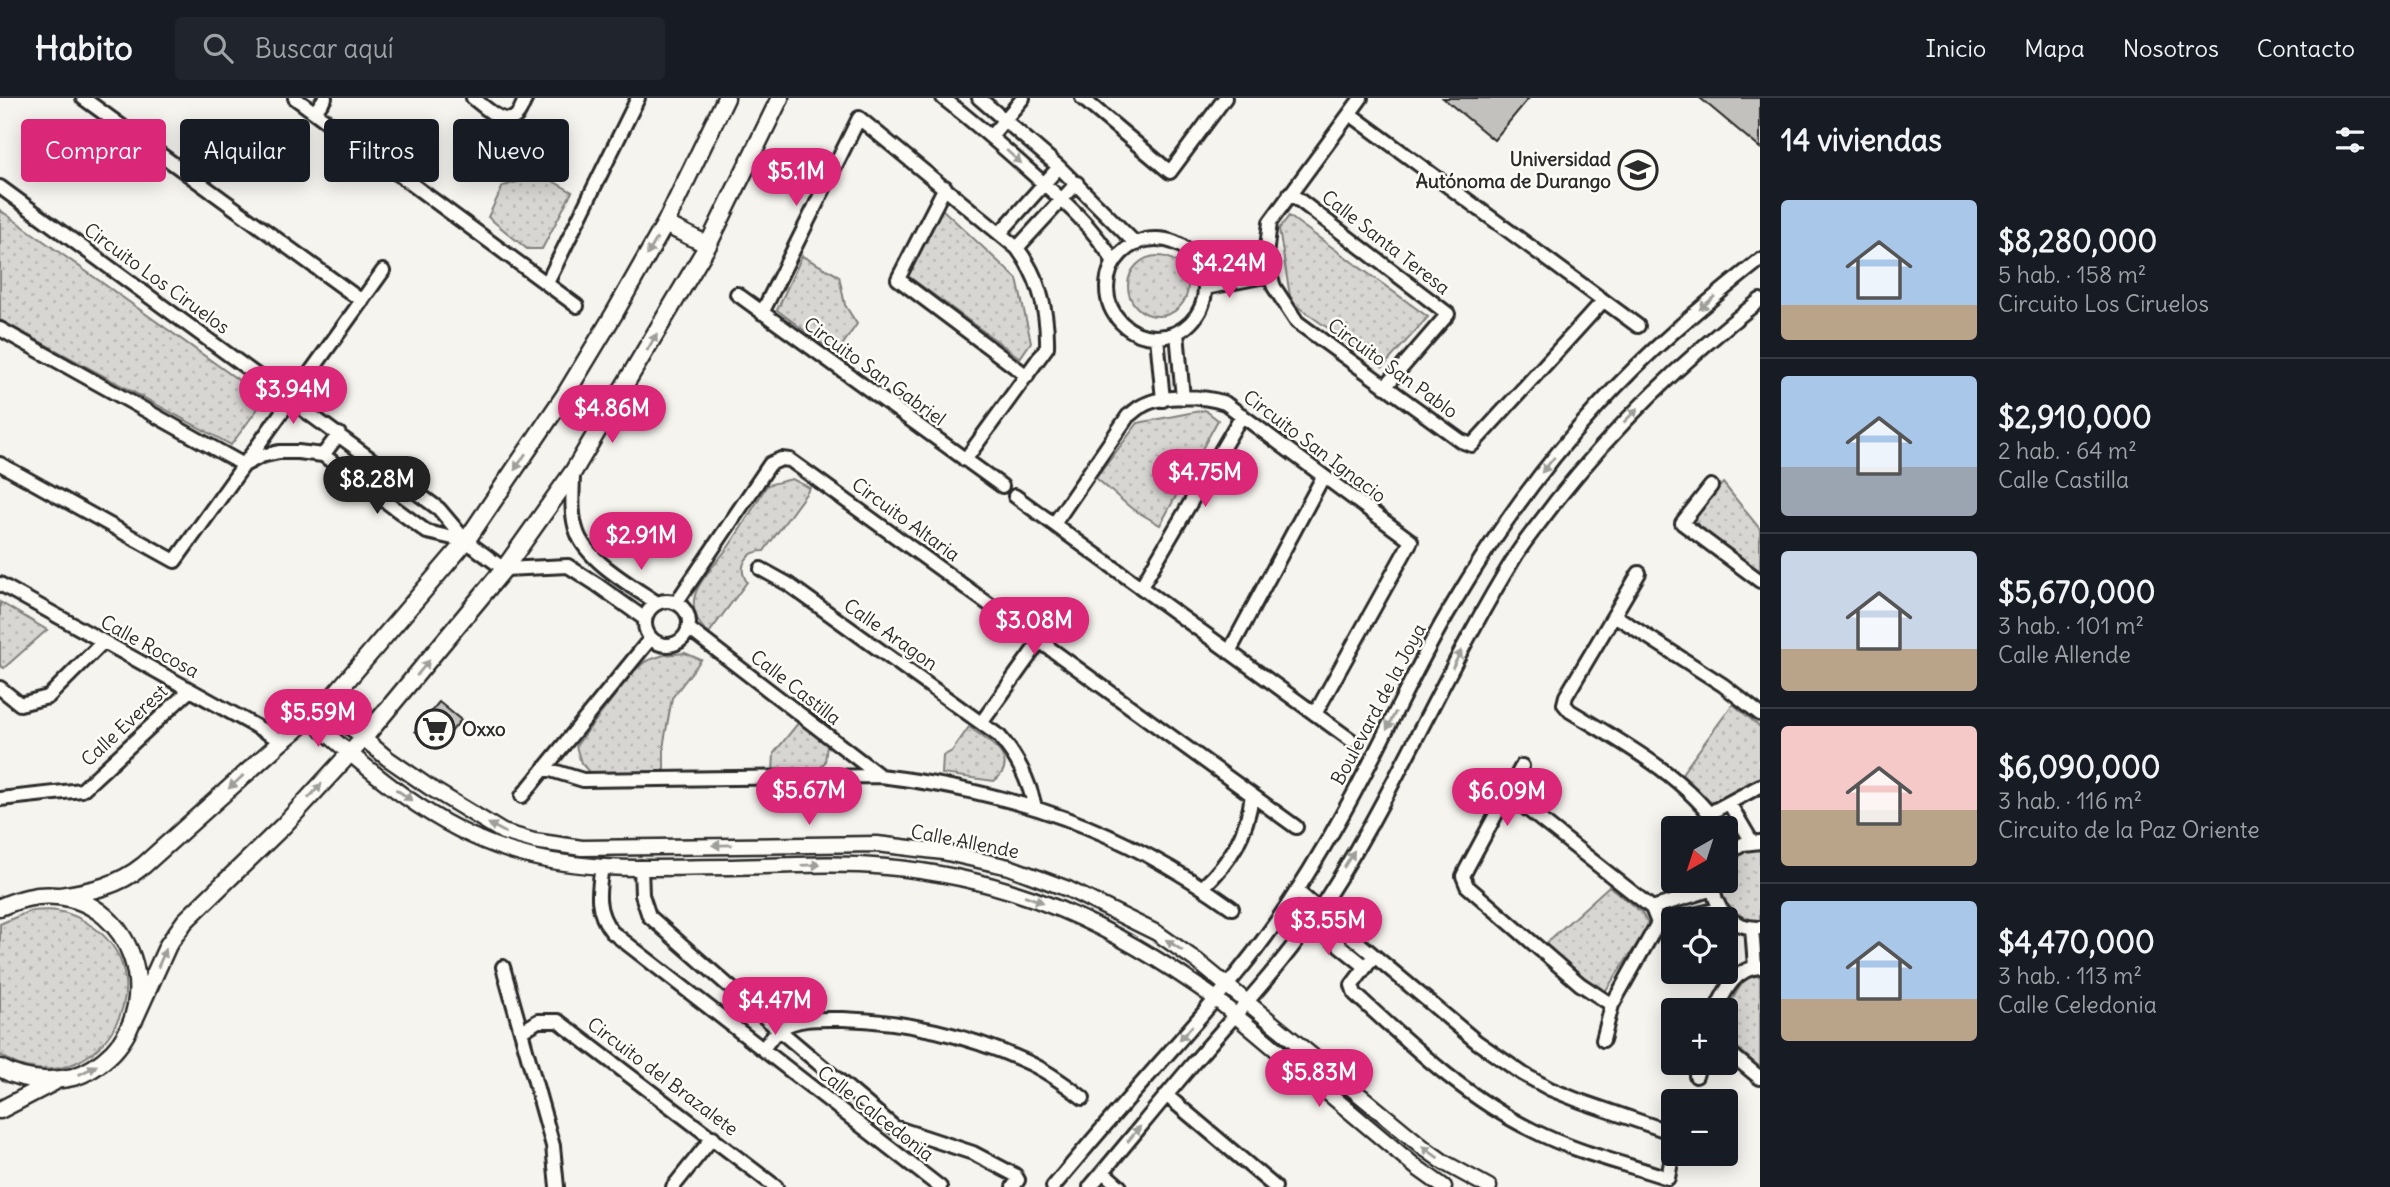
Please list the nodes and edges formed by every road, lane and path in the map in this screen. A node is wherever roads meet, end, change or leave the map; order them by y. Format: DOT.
graph roads {
  1 [pos="83,98"];
  2 [pos="295,98"];
  3 [pos="325,98"];
  4 [pos="473,98"];
  5 [pos="526,98"];
  6 [pos="638,98"];
  7 [pos="726,98"];
  8 [pos="780,98"];
  9 [pos="943,98"];
  10 [pos="1023,98"];
  11 [pos="1082,98"];
  12 [pos="1225,98"];
  13 [pos="1361,98"];
  14 [pos="988,101"];
  15 [pos="1096,103"];
  16 [pos="315,112"];
  17 [pos="1350,114"];
  18 [pos="1005,120"];
  19 [pos="975,123"];
  20 [pos="991,136"];
  21 [pos="1059,167"];
  22 [pos="1077,183"];
  23 [pos="1044,184"];
  24 [pos="0,187"];
  25 [pos="945,187"];
  26 [pos="1290,192"];
  27 [pos="1061,200"];
  28 [pos="665,224"];
  29 [pos="1000,233"];
  30 [pos="1136,244"];
  31 [pos="708,246"];
  32 [pos="1017,248"];
  33 [pos="1266,256"];
  34 [pos="1760,260"];
  35 [pos="1114,262"];
  36 [pos="1201,268"];
  37 [pos="383,271"];
  38 [pos="1270,275"];
  39 [pos="547,283"];
  40 [pos="1205,288"];
  41 [pos="737,295"];
  42 [pos="362,300"];
  43 [pos="1760,300"];
  44 [pos="1603,301"];
  45 [pos="577,306"];
  46 [pos="762,313"];
  47 [pos="1638,326"];
  48 [pos="0,329"];
  49 [pos="1177,333"];
  50 [pos="1157,337"];
  51 [pos="1027,376"];
  52 [pos="1384,387"];
  53 [pos="1183,398"];
  54 [pos="291,399"];
  55 [pos="1163,400"];
  56 [pos="1242,415"];
  57 [pos="338,434"];
  58 [pos="323,455"];
  59 [pos="965,460"];
  60 [pos="0,464"];
  61 [pos="244,465"];
  62 [pos="573,472"];
  63 [pos="1323,477"];
  64 [pos="1002,486"];
  65 [pos="1711,486"];
  66 [pos="1015,496"];
  67 [pos="1054,524"];
  68 [pos="466,541"];
  69 [pos="582,546"];
  70 [pos="568,566"];
  71 [pos="504,569"];
  72 [pos="761,569"];
  73 [pos="1639,573"];
  74 [pos="623,579"];
  75 [pos="1760,581"];
  76 [pos="0,584"];
  77 [pos="1141,587"];
  78 [pos="611,594"];
  79 [pos="657,603"];
  80 [pos="677,603"];
  81 [pos="1614,615"];
  82 [pos="645,619"];
  83 [pos="688,628"];
  84 [pos="651,638"];
  85 [pos="1040,641"];
  86 [pos="103,642"];
  87 [pos="1229,652"];
  88 [pos="0,688"];
  89 [pos="190,690"];
  90 [pos="325,706"];
  91 [pos="1315,714"];
  92 [pos="1760,714"];
  93 [pos="309,718"];
  94 [pos="982,722"];
  95 [pos="363,739"];
  96 [pos="1351,740"];
  97 [pos="282,741"];
  98 [pos="349,753"];
  99 [pos="1522,766"];
  100 [pos="544,768"];
  101 [pos="880,776"];
  102 [pos="1760,786"];
  103 [pos="1507,793"];
  104 [pos="1252,795"];
  105 [pos="522,796"];
  106 [pos="0,799"];
  107 [pos="1729,803"];
  108 [pos="1035,807"];
  109 [pos="1710,813"];
  110 [pos="1712,816"];
  111 [pos="1296,827"];
  112 [pos="1756,842"];
  113 [pos="1738,848"];
  114 [pos="602,866"];
  115 [pos="640,867"];
  116 [pos="1202,887"];
  117 [pos="1297,891"];
  118 [pos="1692,893"];
  119 [pos="60,896"];
  120 [pos="1288,904"];
  121 [pos="0,907"];
  122 [pos="1232,908"];
  123 [pos="1652,908"];
  124 [pos="1318,909"];
  125 [pos="1310,922"];
  126 [pos="1661,922"];
  127 [pos="1658,923"];
  128 [pos="1738,923"];
  129 [pos="1756,928"];
  130 [pos="1370,962"];
  131 [pos="503,967"];
  132 [pos="1757,967"];
  133 [pos="1229,986"];
  134 [pos="1723,998"];
  135 [pos="1216,999"];
  136 [pos="1248,1001"];
  137 [pos="1612,1005"];
  138 [pos="1235,1015"];
  139 [pos="134,1020"];
  140 [pos="779,1030"];
  141 [pos="521,1032"];
  142 [pos="1603,1040"];
  143 [pos="763,1049"];
  144 [pos="1738,1060"];
  145 [pos="0,1068"];
  146 [pos="1760,1078"];
  147 [pos="57,1081"];
  148 [pos="1166,1095"];
  149 [pos="1083,1098"];
  150 [pos="0,1110"];
  151 [pos="894,1127"];
  152 [pos="1661,1129"];
  153 [pos="713,1137"];
  154 [pos="884,1142"];
  155 [pos="1670,1166"];
  156 [pos="1103,1172"];
  157 [pos="557,1187"];
  158 [pos="673,1187"];
  159 [pos="776,1187"];
  160 [pos="940,1187"];
  161 [pos="1013,1187"];
  162 [pos="1053,1187"];
  163 [pos="1090,1187"];
  164 [pos="1121,1187"];
  165 [pos="1275,1187"];
  166 [pos="1444,1187"];
  167 [pos="1489,1187"];
  1 -- 42 [label="street"];
  2 -- 16 [label="street"];
  3 -- 16 [label="street"];
  4 -- 5 [label="street"];
  6 -- 39 [label="street"];
  7 -- 28 [label="main road"];
  8 -- 31 [label="main road"];
  9 -- 19 [label="street"];
  10 -- 18 [label="street"];
  11 -- 15 [label="street"];
  12 -- 15 [label="street"];
  13 -- 17 [label="street, Circuito San Pablo"];
  14 -- 18 [label="street"];
  14 -- 19 [label="street"];
  16 -- 39 [label="street"];
  17 -- 26 [label="street, Circuito San Pablo"];
  17 -- 44 [label="street"];
  18 -- 20 [label="street"];
  18 -- 21 [label="street"];
  19 -- 20 [label="street"];
  20 -- 23 [label="street, one-way"];
  21 -- 22 [label="street"];
  21 -- 23 [label="street"];
  22 -- 27 [label="street"];
  22 -- 30 [label="street"];
  23 -- 27 [label="street"];
  23 -- 29 [label="street"];
  24 -- 54 [label="street, Circuito Los Ciruelos"];
  25 -- 29 [label="street"];
  25 -- 46 [label="street"];
  25 -- 51 [label="street"];
  26 -- 33 [label="street, Circuito San Pablo"];
  26 -- 52 [label="street, Calle Santa Teresa"];
  27 -- 32 [label="street"];
  27 -- 35 [label="street"];
  28 -- 31 [label="main road"];
  28 -- 68 [label="main road, one-way"];
  29 -- 32 [label="street"];
  30 -- 35 [label="street"];
  30 -- 36 [label="street"];
  62 -- 31 [label="main road, one-way"];
  32 -- 51 [label="street"];
  33 -- 36 [label="street"];
  33 -- 38 [label="street, Circuito San Pablo"];
  34 -- 117 [label="street, Boulevard de la Joya, one-way"];
  35 -- 50 [label="street"];
  36 -- 40 [label="street"];
  37 -- 42 [label="street"];
  38 -- 40 [label="street"];
  38 -- 52 [label="street, Circuito San Pablo"];
  39 -- 45 [label="street"];
  40 -- 49 [label="street"];
  41 -- 46 [label="street, Circuito San Gabriel"];
  42 -- 54 [label="street"];
  124 -- 43 [label="street, one-way"];
  44 -- 47 [label="street"];
  44 -- 52 [label="street, Circuito San Pablo"];
  46 -- 59 [label="street, Circuito San Gabriel"];
  48 -- 61 [label="street"];
  49 -- 50 [label="street"];
  49 -- 53 [label="street"];
  50 -- 55 [label="street"];
  51 -- 59 [label="street"];
  53 -- 55 [label="street, Circuito San Ignacio"];
  53 -- 56 [label="street, Circuito San Ignacio"];
  54 -- 57 [label="street, Circuito Los Ciruelos"];
  54 -- 61 [label="street"];
  55 -- 67 [label="street, Circuito San Ignacio"];
  56 -- 63 [label="street, Circuito San Ignacio"];
  56 -- 77 [label="street"];
  57 -- 58 [label="street"];
  57 -- 68 [label="street, Circuito Los Ciruelos"];
  58 -- 61 [label="street"];
  58 -- 68 [label="street, Circuito Los Ciruelos"];
  59 -- 64 [label="street, Circuito San Gabriel"];
  60 -- 61 [label="street"];
  62 -- 69 [label="street"];
  62 -- 71 [label="main road"];
  63 -- 87 [label="street"];
  63 -- 91 [label="street, Circuito San Ignacio"];
  65 -- 75 [label="street"];
  66 -- 67 [label="street"];
  67 -- 77 [label="street"];
  68 -- 71 [label="street, Circuito Los Ciruelos"];
  68 -- 90 [label="main road"];
  69 -- 70 [label="street"];
  69 -- 74 [label="street"];
  70 -- 71 [label="street"];
  70 -- 78 [label="street"];
  95 -- 71 [label="main road, one-way"];
  72 -- 94 [label="street, Calle Aragon"];
  73 -- 81 [label="street"];
  74 -- 78 [label="street"];
  74 -- 79 [label="street"];
  76 -- 86 [label="street, Calle Rocosa"];
  77 -- 87 [label="street"];
  78 -- 82 [label="street"];
  79 -- 80 [label="street"];
  79 -- 82 [label="street"];
  80 -- 83 [label="street"];
  80 -- 85 [label="street, Circuito Altaria"];
  81 -- 92 [label="street"];
  81 -- 109 [label="street"];
  82 -- 84 [label="street"];
  83 -- 84 [label="street"];
  83 -- 101 [label="street, Calle Castilla"];
  84 -- 100 [label="street"];
  85 -- 94 [label="street"];
  85 -- 104 [label="street, Circuito Altaria"];
  86 -- 88 [label="street"];
  86 -- 89 [label="street, Calle Rocosa"];
  87 -- 91 [label="street"];
  89 -- 97 [label="street, Calle Rocosa"];
  89 -- 106 [label="street, Calle Everest"];
  90 -- 93 [label="main road"];
  90 -- 95 [label="street, Calle Allende"];
  91 -- 96 [label="street"];
  93 -- 97 [label="main road"];
  93 -- 98 [label="street, Calle Allende"];
  94 -- 108 [label="street, Calle Aragon"];
  95 -- 98 [label="main road"];
  133 -- 95 [label="street, Calle Allende, one-way"];
  97 -- 119 [label="main road, one-way"];
  98 -- 114 [label="street, Calle Allende, one-way"];
  139 -- 98 [label="main road, one-way"];
  99 -- 103 [label="street"];
  100 -- 101 [label="street"];
  100 -- 105 [label="street"];
  101 -- 108 [label="street"];
  102 -- 107 [label="street"];
  103 -- 123 [label="street"];
  103 -- 137 [label="street"];
  104 -- 111 [label="street, Circuito Altaria"];
  104 -- 116 [label="street"];
  107 -- 109 [label="street"];
  107 -- 112 [label="street"];
  108 -- 116 [label="street"];
  109 -- 110 [label="street"];
  112 -- 113 [label="street"];
  114 -- 115 [label="street, Calle Allende"];
  114 -- 143 [label="street, Calle Calcedonia"];
  115 -- 135 [label="street, Calle Allende, one-way"];
  115 -- 140 [label="street, Calle Calcedonia"];
  116 -- 122 [label="street"];
  117 -- 120 [label="street, Boulevard de la Joya"];
  117 -- 124 [label="street"];
  118 -- 123 [label="street"];
  119 -- 121 [label="main road"];
  119 -- 139 [label="main road"];
  120 -- 125 [label="street"];
  120 -- 133 [label="street, Boulevard de la Joya"];
  123 -- 127 [label="street"];
  124 -- 125 [label="street"];
  124 -- 130 [label="street"];
  125 -- 130 [label="street"];
  125 -- 136 [label="street"];
  126 -- 127 [label="street"];
  127 -- 137 [label="street"];
  128 -- 129 [label="street"];
  129 -- 132 [label="street"];
  130 -- 152 [label="street"];
  130 -- 155 [label="street"];
  131 -- 141 [label="street"];
  132 -- 134 [label="street"];
  133 -- 135 [label="street, Boulevard de la Joya"];
  133 -- 136 [label="street, Calle Allende"];
  135 -- 138 [label="street, Calle Allende"];
  135 -- 162 [label="street, Boulevard de la Joya, one-way"];
  136 -- 138 [label="street"];
  167 -- 136 [label="street, Calle Allende, one-way"];
  137 -- 142 [label="street"];
  138 -- 148 [label="street"];
  138 -- 166 [label="street, Calle Allende"];
  147 -- 139 [label="main road, one-way"];
  140 -- 143 [label="street"];
  140 -- 149 [label="street"];
  140 -- 151 [label="street, Calle Calcedonia"];
  141 -- 153 [label="street, Circuito del Brazalete"];
  141 -- 157 [label="street"];
  143 -- 154 [label="street, Calle Calcedonia"];
  144 -- 146 [label="street"];
  145 -- 147 [label="main road"];
  147 -- 150 [label="main road"];
  156 -- 148 [label="street, one-way"];
  148 -- 165 [label="street"];
  151 -- 154 [label="street"];
  151 -- 161 [label="street, Calle Calcedonia"];
  153 -- 158 [label="street"];
  153 -- 159 [label="street, Circuito del Brazalete"];
  154 -- 160 [label="street, Calle Calcedonia"];
  156 -- 163 [label="street"];
  156 -- 164 [label="street"];
}
